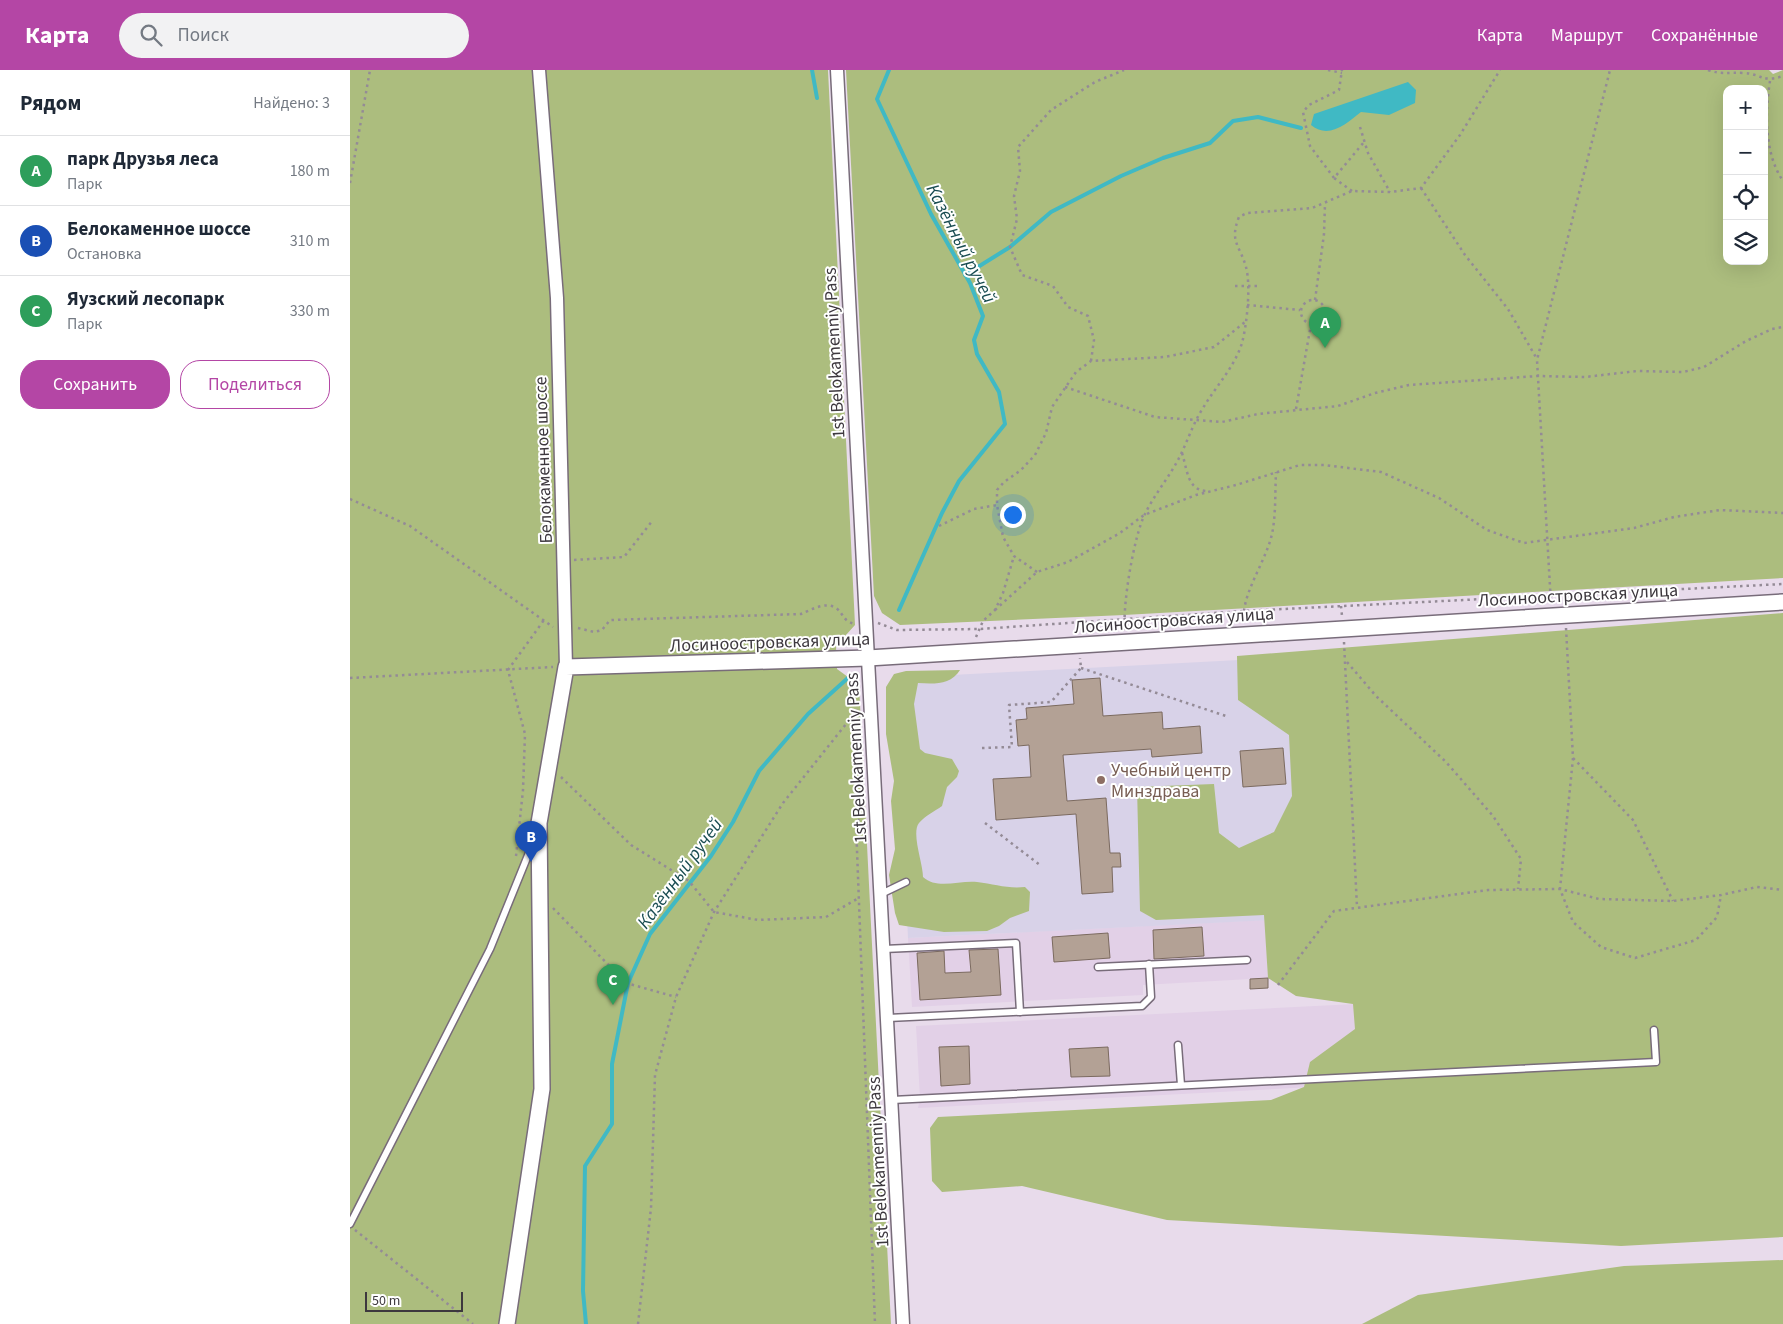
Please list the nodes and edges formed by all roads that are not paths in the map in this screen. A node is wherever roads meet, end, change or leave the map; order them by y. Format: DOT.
graph roads {
  1 [pos="539,70"];
  2 [pos="837,70"];
  3 [pos="1783,602"];
  4 [pos="868,658"];
  5 [pos="566,667"];
  6 [pos="540,823"];
  7 [pos="906,882"];
  8 [pos="880,894"];
  9 [pos="884,949"];
  10 [pos="1247,960"];
  11 [pos="1149,964"];
  12 [pos="1098,967"];
  13 [pos="1020,1012"];
  14 [pos="888,1018"];
  15 [pos="1654,1030"];
  16 [pos="1178,1045"];
  17 [pos="1181,1085"];
  18 [pos="892,1100"];
  19 [pos="350,1225"];
  20 [pos="507,1324"];
  21 [pos="903,1324"];
  1 -- 5 [label="street, Белокаменное шоссе"];
  2 -- 4 [label="street, 1st Belokamenniy Pass"];
  3 -- 4 [label="street, Лосиноостровская улица"];
  4 -- 5 [label="street, Лосиноостровская улица"];
  4 -- 8 [label="street, 1st Belokamenniy Pass"];
  5 -- 6 [label="street, Белокаменное шоссе"];
  6 -- 19 [label="lane"];
  6 -- 20 [label="street, Белокаменное шоссе"];
  7 -- 8 [label="lane"];
  8 -- 9 [label="street, 1st Belokamenniy Pass"];
  9 -- 13 [label="lane"];
  9 -- 14 [label="street, 1st Belokamenniy Pass"];
  10 -- 11 [label="lane"];
  11 -- 12 [label="lane"];
  11 -- 13 [label="lane"];
  13 -- 14 [label="lane"];
  14 -- 18 [label="street, 1st Belokamenniy Pass"];
  15 -- 17 [label="lane"];
  16 -- 17 [label="lane"];
  17 -- 18 [label="lane"];
  18 -- 21 [label="street, 1st Belokamenniy Pass"];
}
